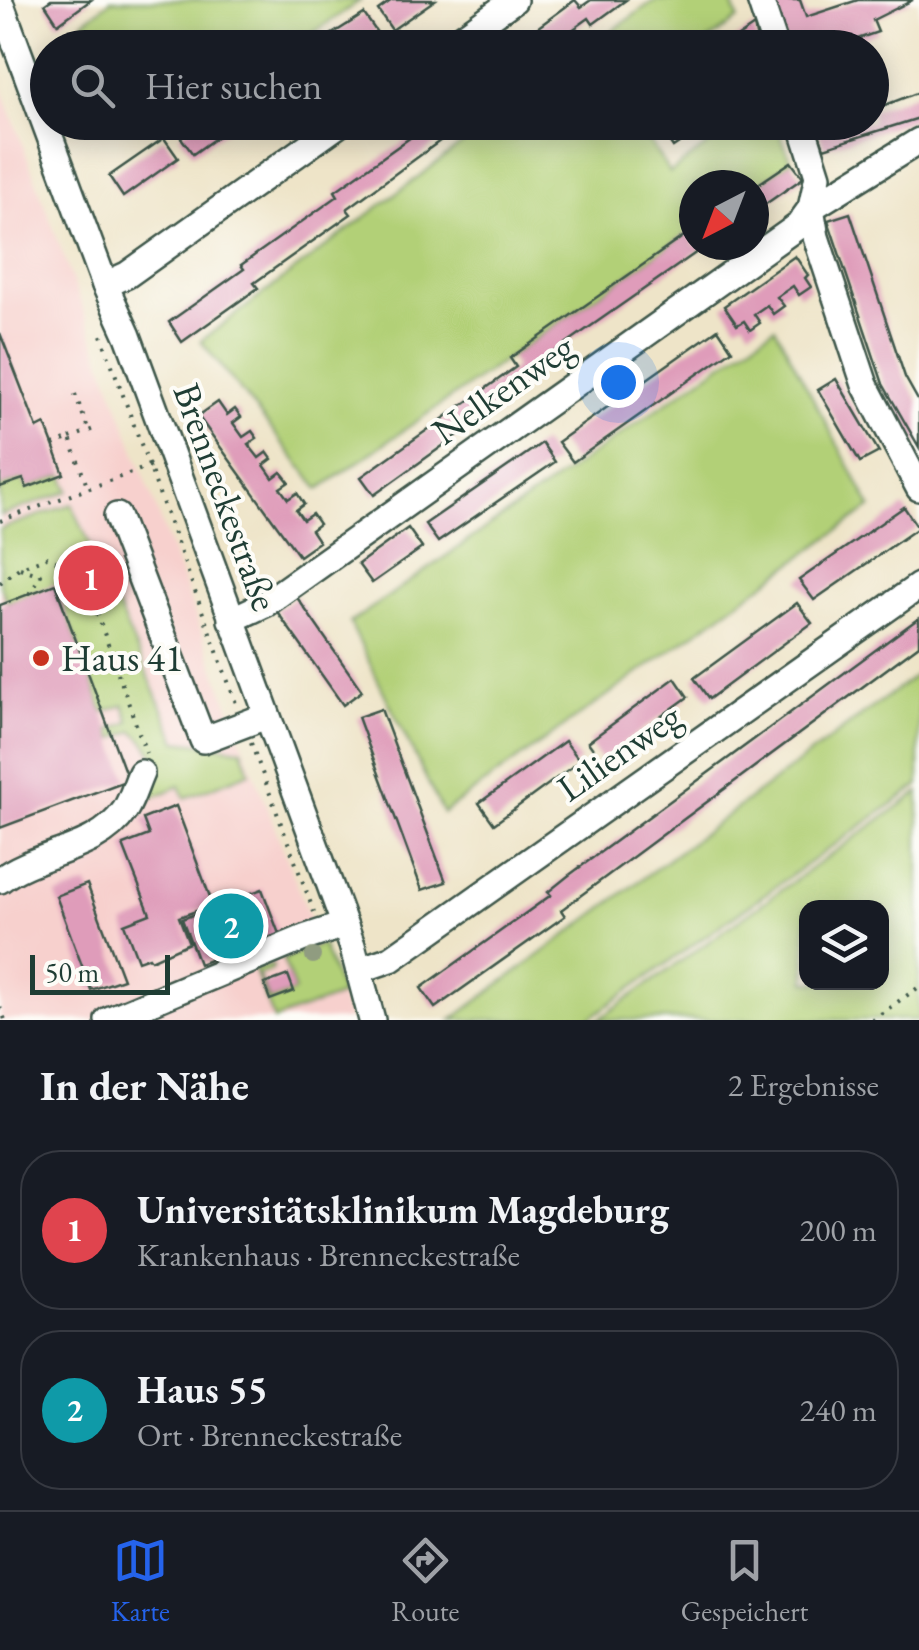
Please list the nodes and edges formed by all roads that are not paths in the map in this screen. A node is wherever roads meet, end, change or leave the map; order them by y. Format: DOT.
graph roads {
  1 [pos="514,0"];
  2 [pos="760,0"];
  3 [pos="0,2"];
  4 [pos="473,30"];
  5 [pos="770,30"];
  6 [pos="30,83"];
  7 [pos="51,140"];
  8 [pos="317,140"];
  9 [pos="807,140"];
  10 [pos="919,141"];
  11 [pos="812,208"];
  12 [pos="105,285"];
  13 [pos="919,488"];
  14 [pos="118,516"];
  15 [pos="919,586"];
  16 [pos="231,620"];
  17 [pos="255,720"];
  18 [pos="142,773"];
  19 [pos="0,880"];
  20 [pos="333,929"];
  21 [pos="359,970"];
  22 [pos="108,1020"];
  23 [pos="372,1020"];
  1 -- 4 [label="street"];
  2 -- 5 [label="street"];
  3 -- 6 [label="street, Brenneckestraße"];
  7 -- 12 [label="street, Brenneckestraße"];
  8 -- 12 [label="street"];
  9 -- 11 [label="street"];
  10 -- 11 [label="street, Nelkenweg"];
  11 -- 13 [label="street"];
  11 -- 16 [label="street, Nelkenweg"];
  12 -- 16 [label="street, Brenneckestraße"];
  14 -- 17 [label="street"];
  15 -- 21 [label="street, Lilienweg"];
  16 -- 17 [label="street, Brenneckestraße"];
  17 -- 20 [label="street, Brenneckestraße"];
  18 -- 19 [label="street"];
  20 -- 21 [label="street, Brenneckestraße"];
  20 -- 22 [label="street"];
  21 -- 23 [label="street, Brenneckestraße"];
}
